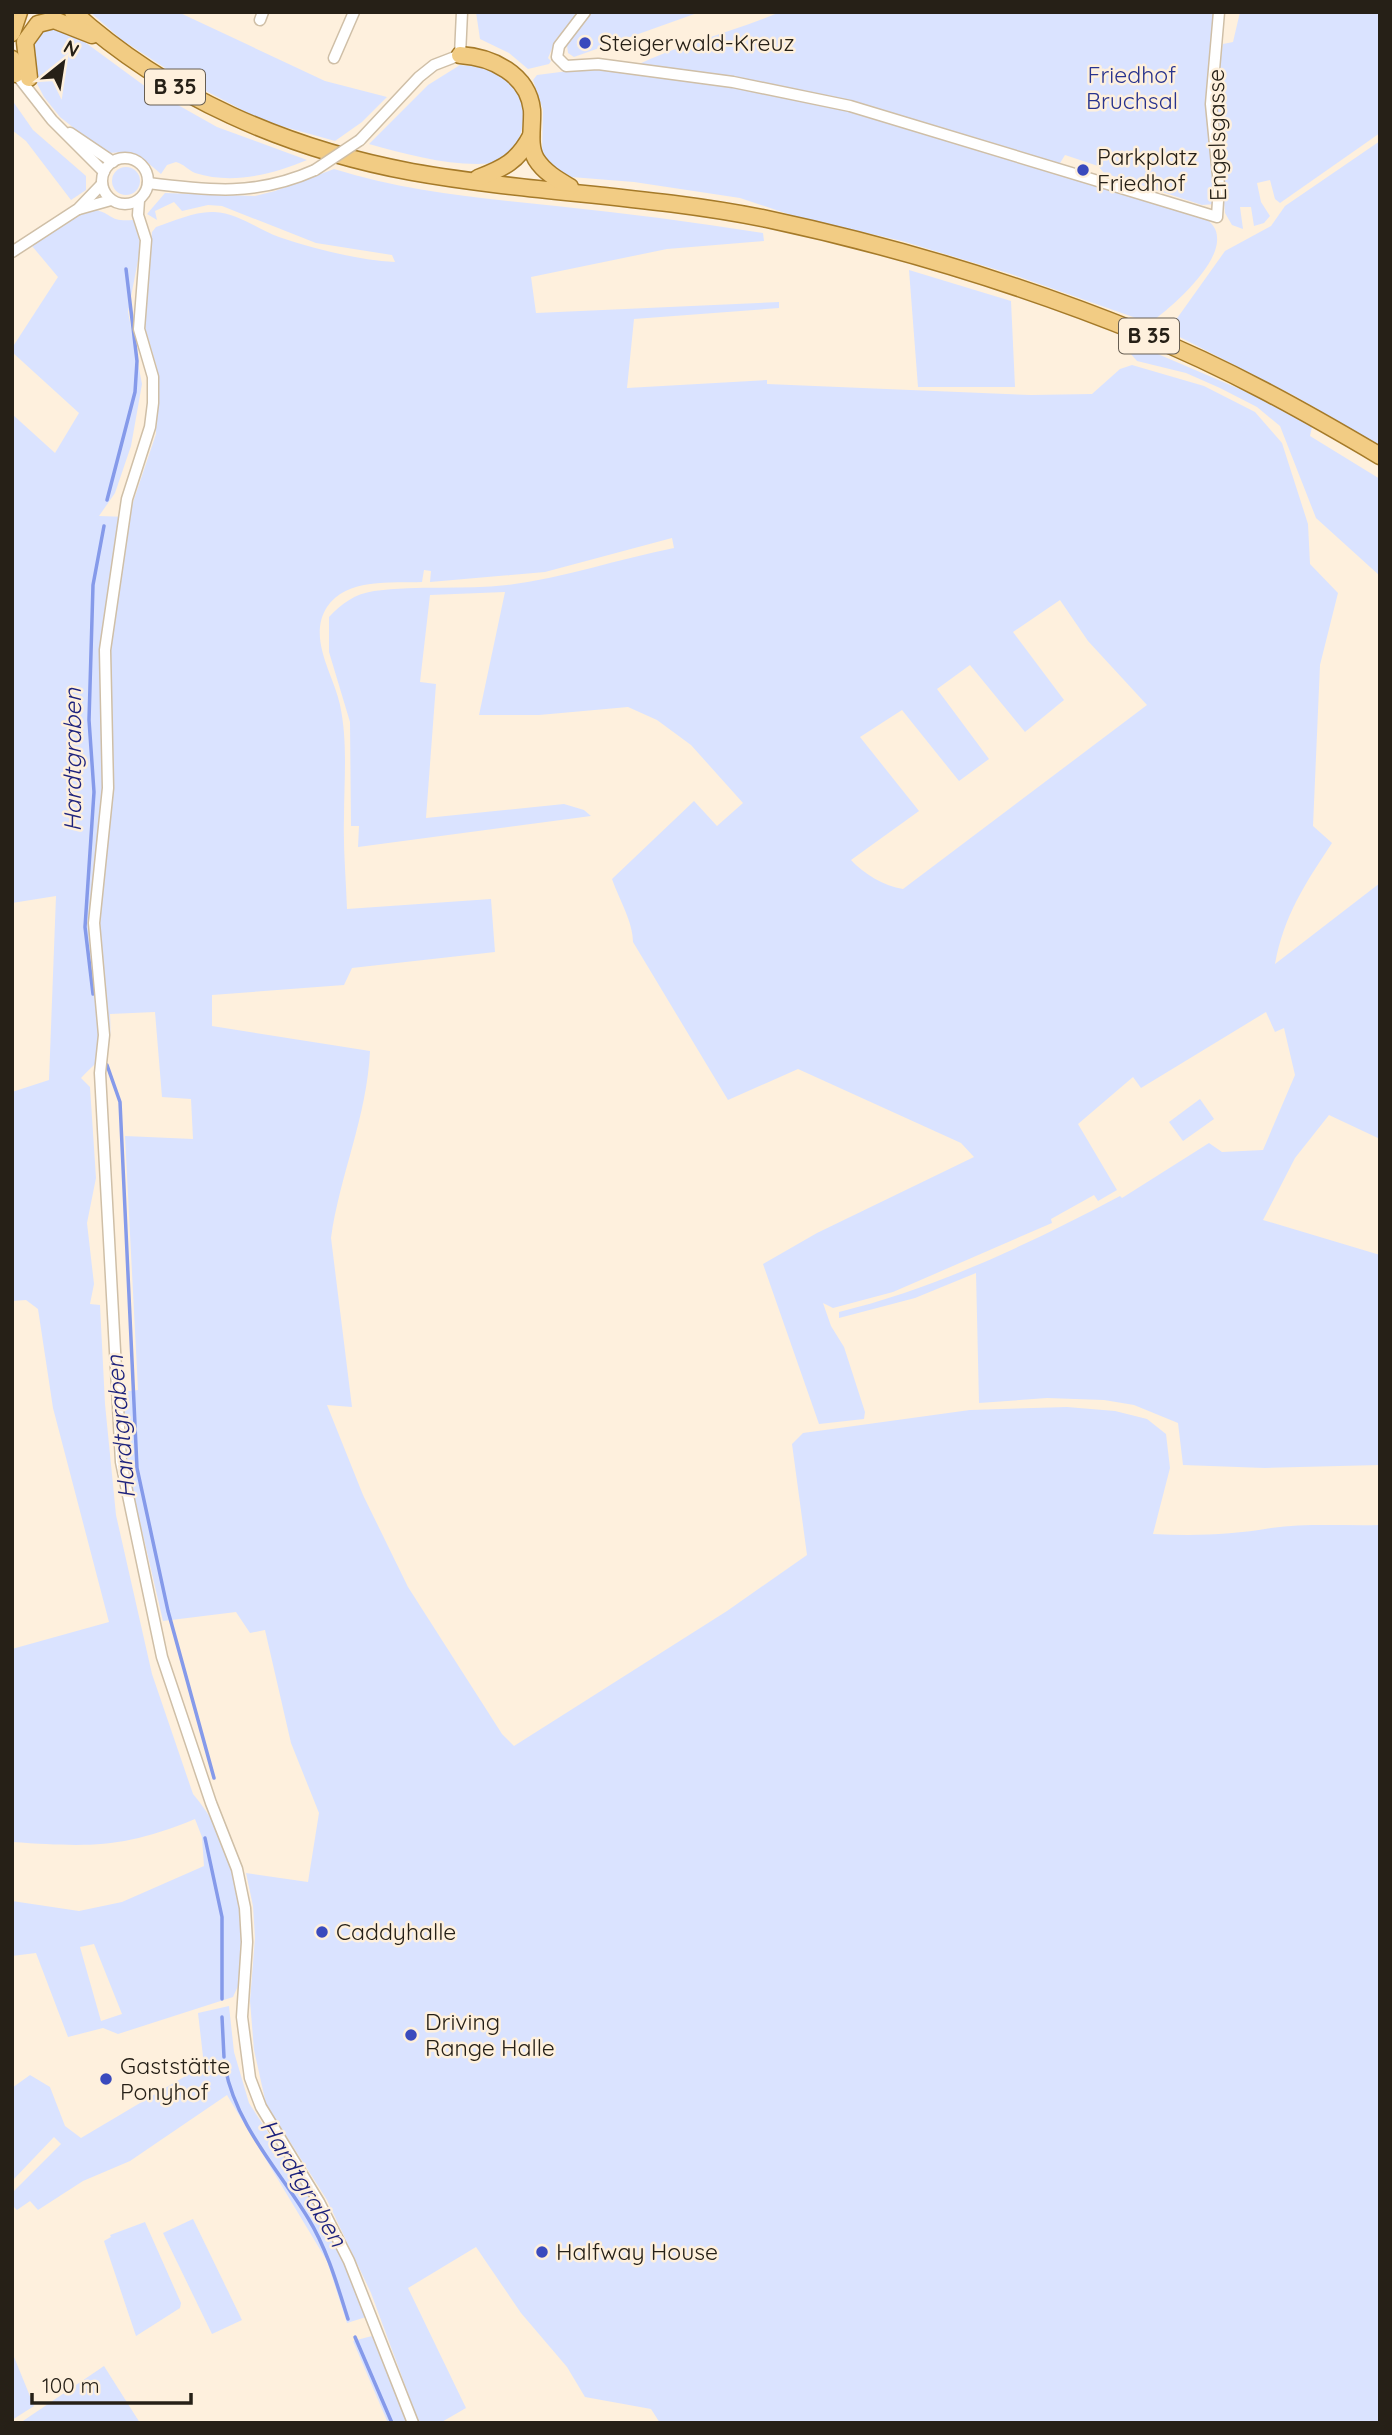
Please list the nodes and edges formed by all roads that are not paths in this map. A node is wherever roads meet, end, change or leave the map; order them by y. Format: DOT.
graph roads {
  1 [pos="19,12"];
  2 [pos="73,12"];
  3 [pos="354,12"];
  4 [pos="462,12"];
  5 [pos="584,12"];
  6 [pos="1219,12"];
  7 [pos="12,33"];
  8 [pos="104,40"];
  9 [pos="460,55"];
  10 [pos="334,58"];
  11 [pos="19,79"];
  12 [pos="60,128"];
  13 [pos="531,136"];
  14 [pos="113,162"];
  15 [pos="104,172"];
  16 [pos="473,180"];
  17 [pos="148,183"];
  18 [pos="102,184"];
  19 [pos="575,191"];
  20 [pos="111,200"];
  21 [pos="139,200"];
  22 [pos="125,204"];
  23 [pos="78,209"];
  24 [pos="138,215"];
  25 [pos="12,252"];
  26 [pos="1380,456"];
  27 [pos="413,2423"];
  1 -- 7 [label="main road"];
  2 -- 8 [label="main road, B 35"];
  3 -- 10 [label="street"];
  4 -- 9 [label="street"];
  5 -- 6 [label="street, Engelsgasse"];
  8 -- 11 [label="main road, B 35"];
  8 -- 16 [label="main road, B 35"];
  9 -- 13 [label="main road"];
  9 -- 17 [label="street, bridge"];
  11 -- 12 [label="street"];
  12 -- 14 [label="street"];
  12 -- 15 [label="street"];
  13 -- 16 [label="main road"];
  13 -- 19 [label="main road"];
  14 -- 15 [label="street"];
  14 -- 17 [label="street"];
  15 -- 18 [label="street"];
  16 -- 19 [label="main road, B 35"];
  17 -- 21 [label="street"];
  18 -- 20 [label="street"];
  18 -- 23 [label="street"];
  19 -- 26 [label="main road, B 35"];
  20 -- 22 [label="street"];
  20 -- 23 [label="street"];
  21 -- 22 [label="street"];
  21 -- 24 [label="street"];
  22 -- 24 [label="street"];
  23 -- 25 [label="street"];
  24 -- 27 [label="street"];
}
